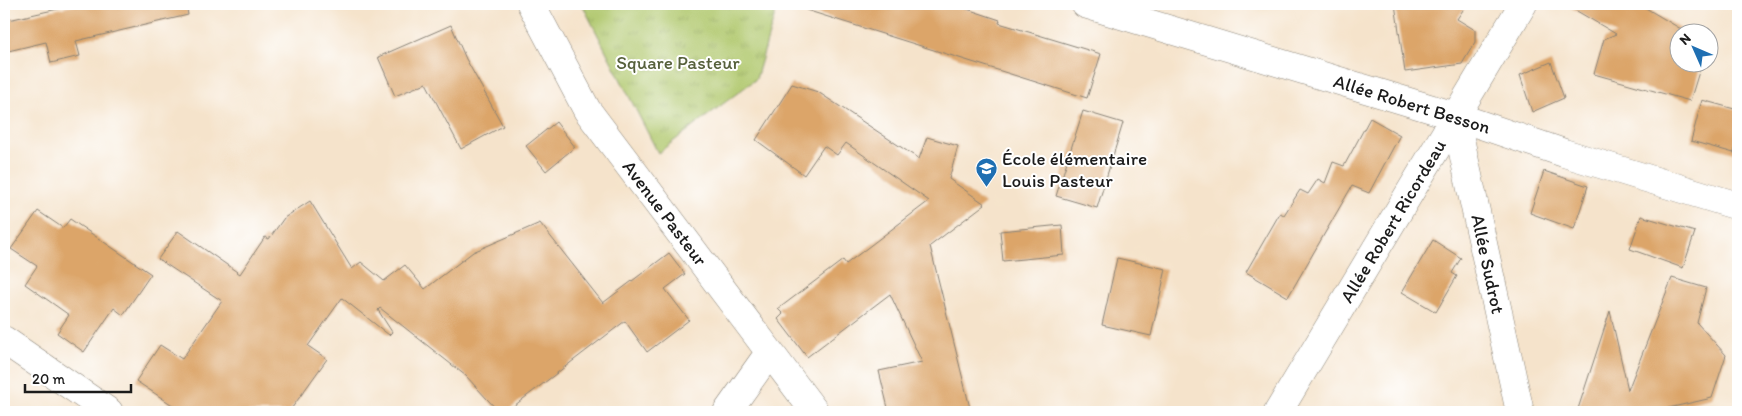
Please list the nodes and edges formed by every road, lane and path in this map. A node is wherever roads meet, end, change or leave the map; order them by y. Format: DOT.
graph roads {
  1 [pos="531,4"];
  2 [pos="1085,4"];
  3 [pos="1523,4"];
  4 [pos="1456,116"];
  5 [pos="1738,206"];
  6 [pos="4,340"];
  7 [pos="770,353"];
  8 [pos="109,412"];
  9 [pos="727,412"];
  10 [pos="815,412"];
  11 [pos="1278,412"];
  12 [pos="1520,412"];
  1 -- 7 [label="street, Avenue Pasteur"];
  2 -- 4 [label="street, Allée Robert Besson"];
  3 -- 4 [label="street, Allée Robert Ricordeau"];
  4 -- 5 [label="street, Allée Robert Besson"];
  4 -- 11 [label="street, Allée Robert Ricordeau"];
  4 -- 12 [label="street, Allée Sudrot"];
  6 -- 8 [label="street"];
  7 -- 9 [label="street"];
  7 -- 10 [label="street, Avenue Pasteur"];
}
